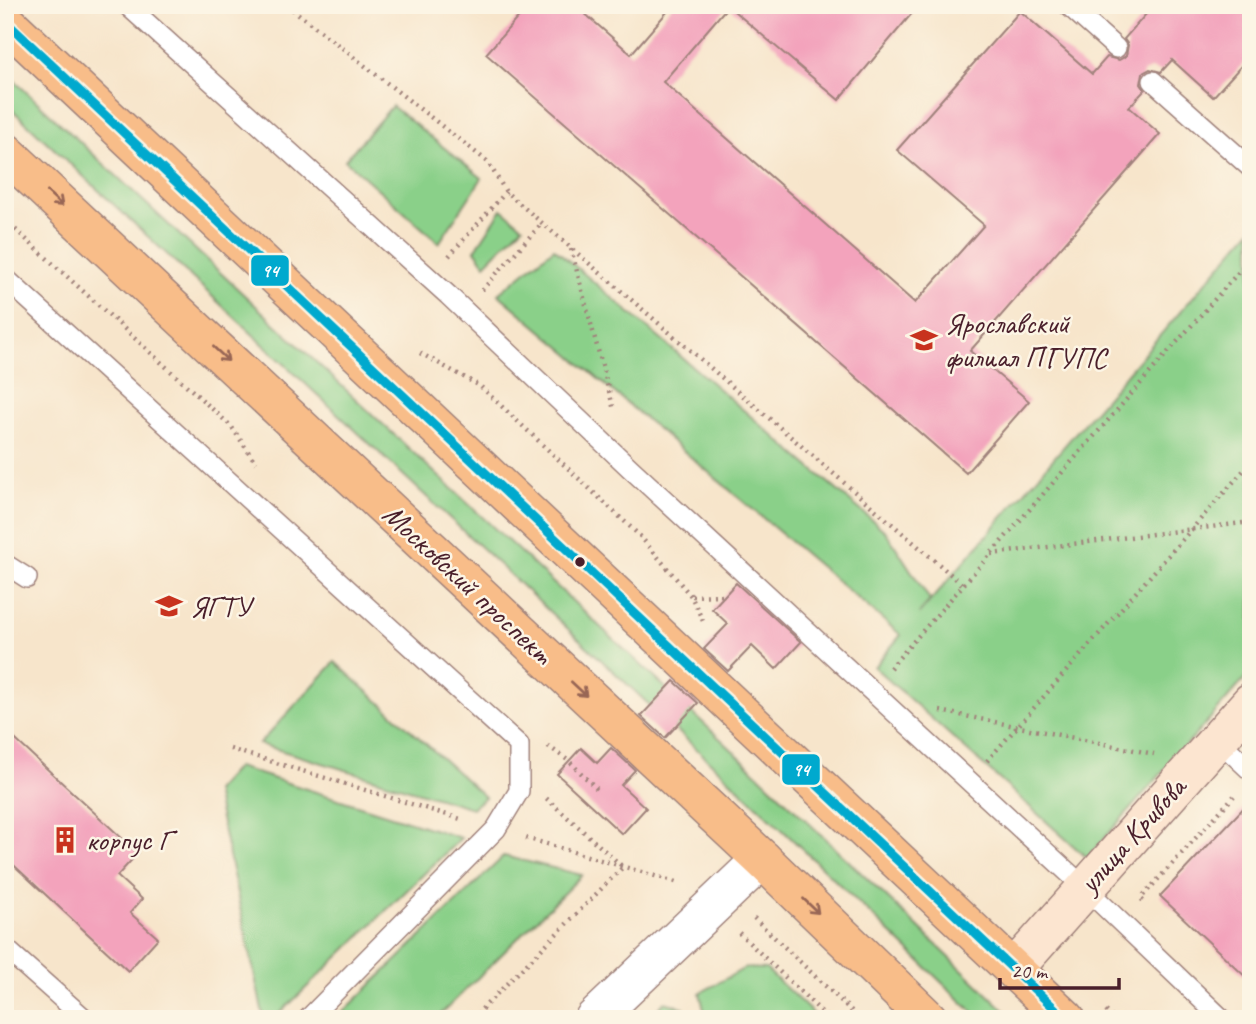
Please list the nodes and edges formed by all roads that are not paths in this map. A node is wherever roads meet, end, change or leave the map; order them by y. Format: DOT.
graph roads {
  1 [pos="127,5"];
  2 [pos="1068,5"];
  3 [pos="5,21"];
  4 [pos="1116,48"];
  5 [pos="1153,81"];
  6 [pos="5,152"];
  7 [pos="1251,168"];
  8 [pos="5,278"];
  9 [pos="5,564"];
  10 [pos="27,578"];
  11 [pos="1251,702"];
  12 [pos="1207,751"];
  13 [pos="1247,778"];
  14 [pos="762,859"];
  15 [pos="1084,888"];
  16 [pos="5,948"];
  17 [pos="1014,970"];
  18 [pos="85,1019"];
  19 [pos="308,1019"];
  20 [pos="594,1019"];
  21 [pos="929,1019"];
  22 [pos="1066,1019"];
  23 [pos="1222,1019"];
  1 -- 15 [label="lane"];
  2 -- 4 [label="lane"];
  3 -- 17 [label="main road"];
  5 -- 7 [label="lane"];
  6 -- 14 [label="main road, Московский проспект, one-way"];
  8 -- 19 [label="lane"];
  9 -- 10 [label="lane"];
  11 -- 12 [label="street, улица Кривова"];
  12 -- 13 [label="lane"];
  12 -- 15 [label="street, улица Кривова"];
  14 -- 20 [label="street"];
  14 -- 21 [label="main road, Московский проспект, one-way"];
  15 -- 17 [label="street, улица Кривова"];
  15 -- 23 [label="lane"];
  16 -- 18 [label="lane"];
  17 -- 22 [label="main road"];
}
